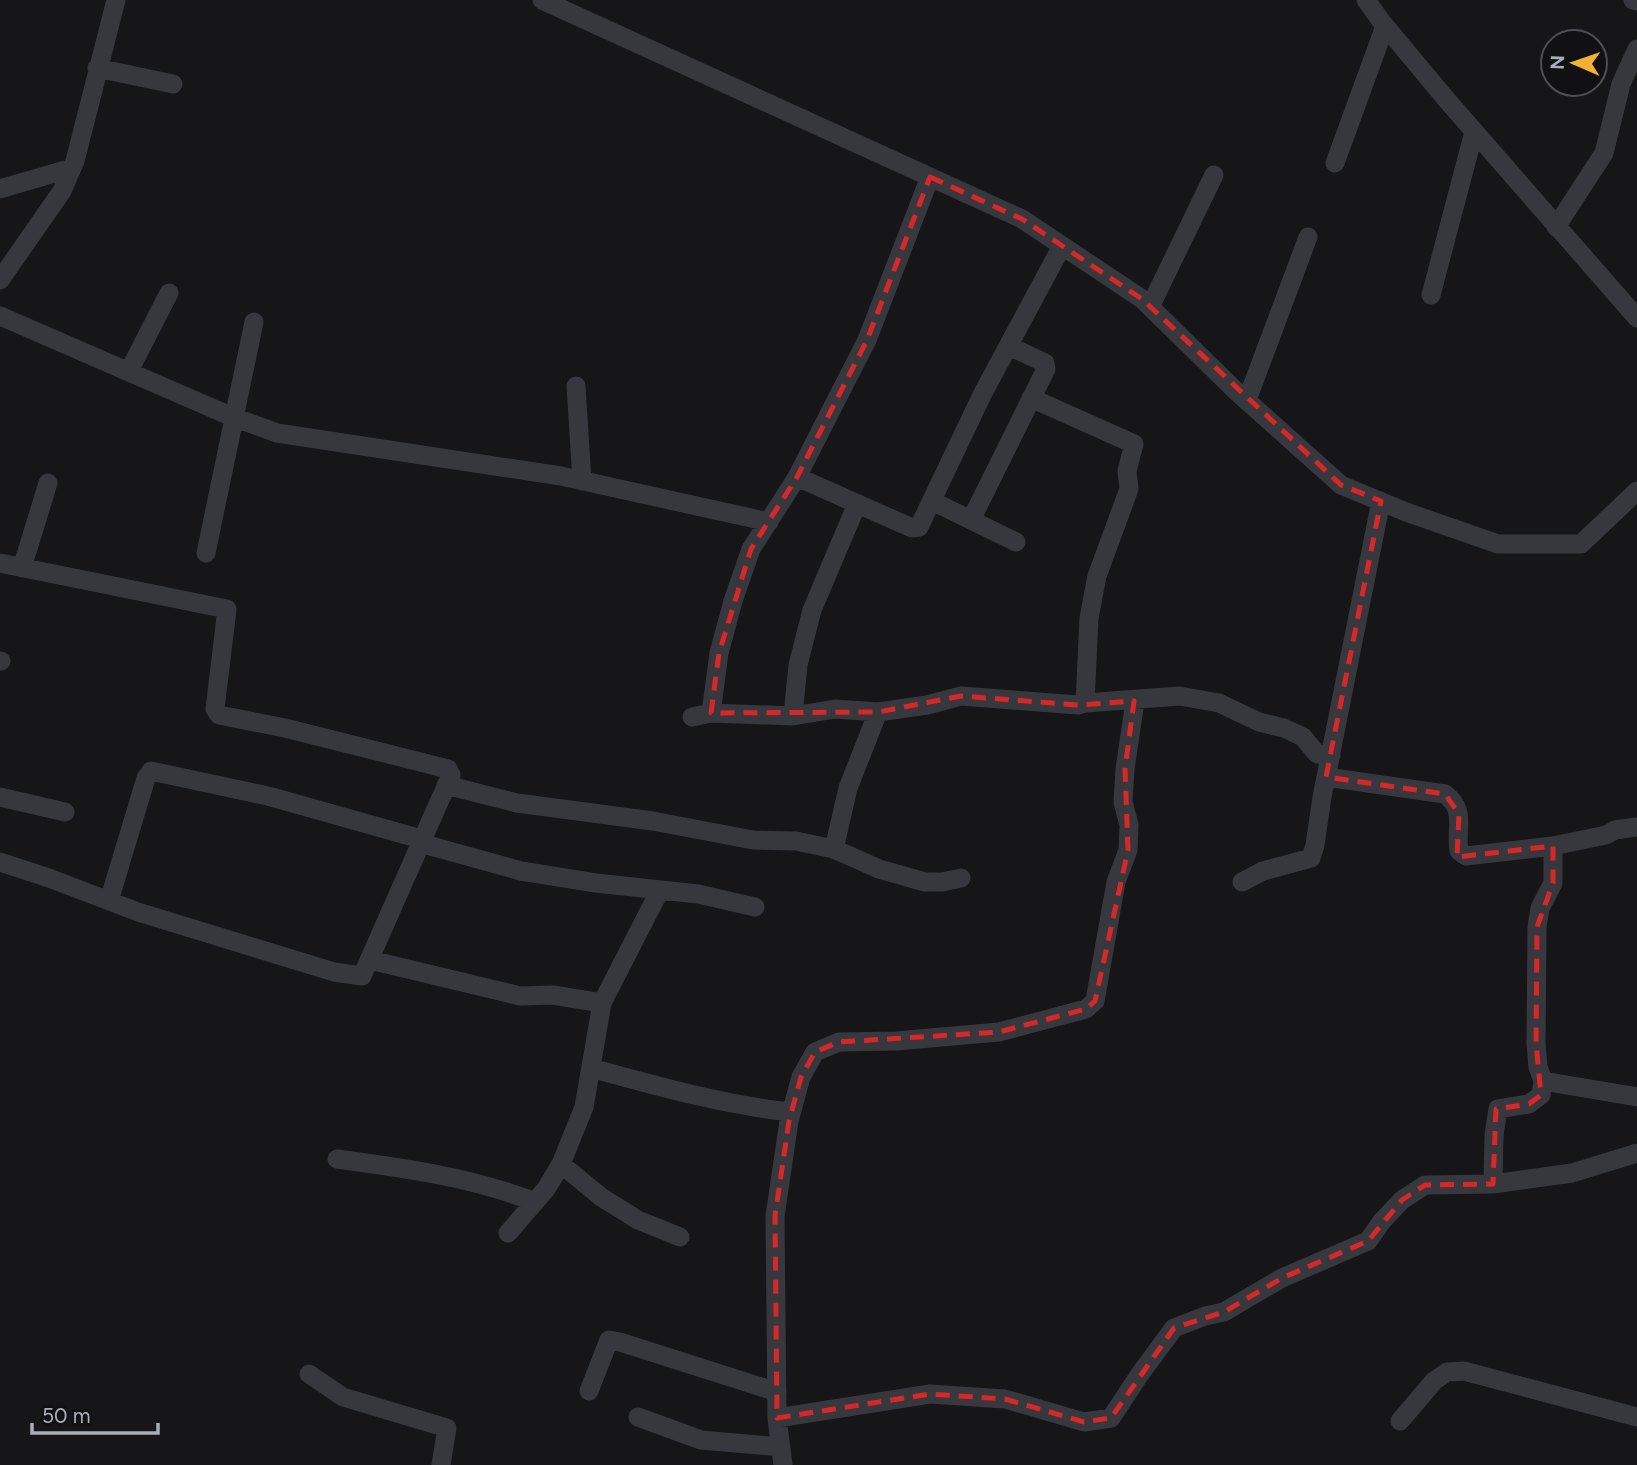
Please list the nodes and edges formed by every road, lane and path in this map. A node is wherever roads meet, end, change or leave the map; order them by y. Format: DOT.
graph roads {
  1 [pos="116,0"];
  2 [pos="542,0"];
  3 [pos="1366,0"];
  4 [pos="1385,26"];
  5 [pos="1637,49"];
  6 [pos="97,68"];
  7 [pos="173,84"];
  8 [pos="1474,132"];
  9 [pos="1335,163"];
  10 [pos="72,168"];
  11 [pos="1214,176"];
  12 [pos="930,177"];
  13 [pos="0,189"];
  14 [pos="1556,227"];
  15 [pos="1308,237"];
  16 [pos="1062,246"];
  17 [pos="0,280"];
  18 [pos="169,293"];
  19 [pos="1432,295"];
  20 [pos="1150,307"];
  21 [pos="0,316"];
  22 [pos="1637,318"];
  23 [pos="254,322"];
  24 [pos="1009,346"];
  25 [pos="129,371"];
  26 [pos="576,386"];
  27 [pos="1031,398"];
  28 [pos="1247,400"];
  29 [pos="232,416"];
  30 [pos="797,477"];
  31 [pos="582,481"];
  32 [pos="48,483"];
  33 [pos="1637,491"];
  34 [pos="932,501"];
  35 [pos="1381,501"];
  36 [pos="858,504"];
  37 [pos="971,520"];
  38 [pos="769,522"];
  39 [pos="1016,542"];
  40 [pos="206,553"];
  41 [pos="0,564"];
  42 [pos="22,568"];
  43 [pos="1135,701"];
  44 [pos="1085,703"];
  45 [pos="878,712"];
  46 [pos="711,713"];
  47 [pos="793,716"];
  48 [pos="691,717"];
  49 [pos="1331,755"];
  50 [pos="1326,777"];
  51 [pos="446,785"];
  52 [pos="0,797"];
  53 [pos="65,812"];
  54 [pos="1637,827"];
  55 [pos="420,841"];
  56 [pos="1553,846"];
  57 [pos="834,849"];
  58 [pos="0,862"];
  59 [pos="961,878"];
  60 [pos="1242,882"];
  61 [pos="660,890"];
  62 [pos="109,901"];
  63 [pos="755,907"];
  64 [pos="370,960"];
  65 [pos="602,1003"];
  66 [pos="591,1068"];
  67 [pos="1543,1082"];
  68 [pos="1637,1097"];
  69 [pos="791,1112"];
  70 [pos="1637,1153"];
  71 [pos="337,1159"];
  72 [pos="561,1164"];
  73 [pos="1493,1184"];
  74 [pos="535,1202"];
  75 [pos="508,1233"];
  76 [pos="680,1237"];
  77 [pos="309,1374"];
  78 [pos="589,1391"];
  79 [pos="777,1392"];
  80 [pos="638,1417"];
  81 [pos="1637,1417"];
  82 [pos="777,1418"];
  83 [pos="1400,1421"];
  84 [pos="782,1456"];
  85 [pos="441,1465"];
  1 -- 6 [label="street"];
  2 -- 12 [label="street"];
  3 -- 4 [label="street"];
  4 -- 8 [label="street"];
  4 -- 9 [label="street"];
  5 -- 14 [label="street"];
  6 -- 7 [label="street"];
  6 -- 10 [label="street"];
  8 -- 14 [label="street"];
  8 -- 19 [label="street"];
  10 -- 13 [label="street"];
  10 -- 17 [label="street"];
  11 -- 20 [label="street"];
  12 -- 16 [label="street"];
  12 -- 30 [label="street"];
  14 -- 22 [label="street"];
  15 -- 28 [label="street"];
  16 -- 20 [label="street"];
  16 -- 24 [label="street"];
  18 -- 25 [label="street"];
  20 -- 28 [label="street"];
  21 -- 25 [label="street"];
  23 -- 29 [label="street"];
  24 -- 27 [label="street"];
  24 -- 34 [label="street"];
  25 -- 29 [label="street"];
  26 -- 31 [label="street"];
  27 -- 37 [label="street"];
  27 -- 44 [label="street"];
  28 -- 35 [label="street"];
  29 -- 31 [label="street"];
  29 -- 40 [label="street"];
  30 -- 36 [label="street"];
  30 -- 38 [label="street"];
  31 -- 38 [label="street"];
  32 -- 42 [label="street"];
  33 -- 35 [label="street"];
  34 -- 36 [label="street"];
  34 -- 37 [label="street"];
  35 -- 49 [label="street"];
  36 -- 47 [label="street"];
  37 -- 39 [label="street"];
  38 -- 46 [label="street"];
  41 -- 42 [label="street"];
  42 -- 51 [label="street"];
  43 -- 44 [label="street"];
  43 -- 49 [label="street"];
  43 -- 69 [label="street"];
  44 -- 45 [label="street"];
  45 -- 47 [label="street"];
  45 -- 57 [label="street"];
  46 -- 47 [label="street"];
  46 -- 48 [label="street"];
  49 -- 50 [label="street"];
  50 -- 56 [label="street"];
  50 -- 60 [label="street"];
  51 -- 55 [label="street"];
  51 -- 57 [label="street"];
  52 -- 53 [label="street"];
  54 -- 56 [label="street"];
  55 -- 61 [label="street"];
  55 -- 62 [label="street"];
  55 -- 64 [label="street"];
  56 -- 67 [label="street"];
  57 -- 59 [label="street"];
  58 -- 62 [label="street"];
  61 -- 63 [label="street"];
  61 -- 65 [label="street"];
  62 -- 64 [label="street"];
  64 -- 65 [label="street"];
  65 -- 66 [label="street"];
  66 -- 69 [label="street"];
  66 -- 72 [label="street"];
  67 -- 68 [label="street"];
  67 -- 73 [label="street"];
  69 -- 79 [label="street"];
  70 -- 73 [label="street"];
  71 -- 74 [label="street"];
  72 -- 74 [label="street"];
  72 -- 76 [label="street"];
  73 -- 82 [label="street"];
  74 -- 75 [label="street"];
  77 -- 85 [label="street"];
  78 -- 79 [label="street"];
  79 -- 82 [label="street"];
  80 -- 84 [label="street"];
  81 -- 83 [label="street"];
  82 -- 84 [label="street"];
}
